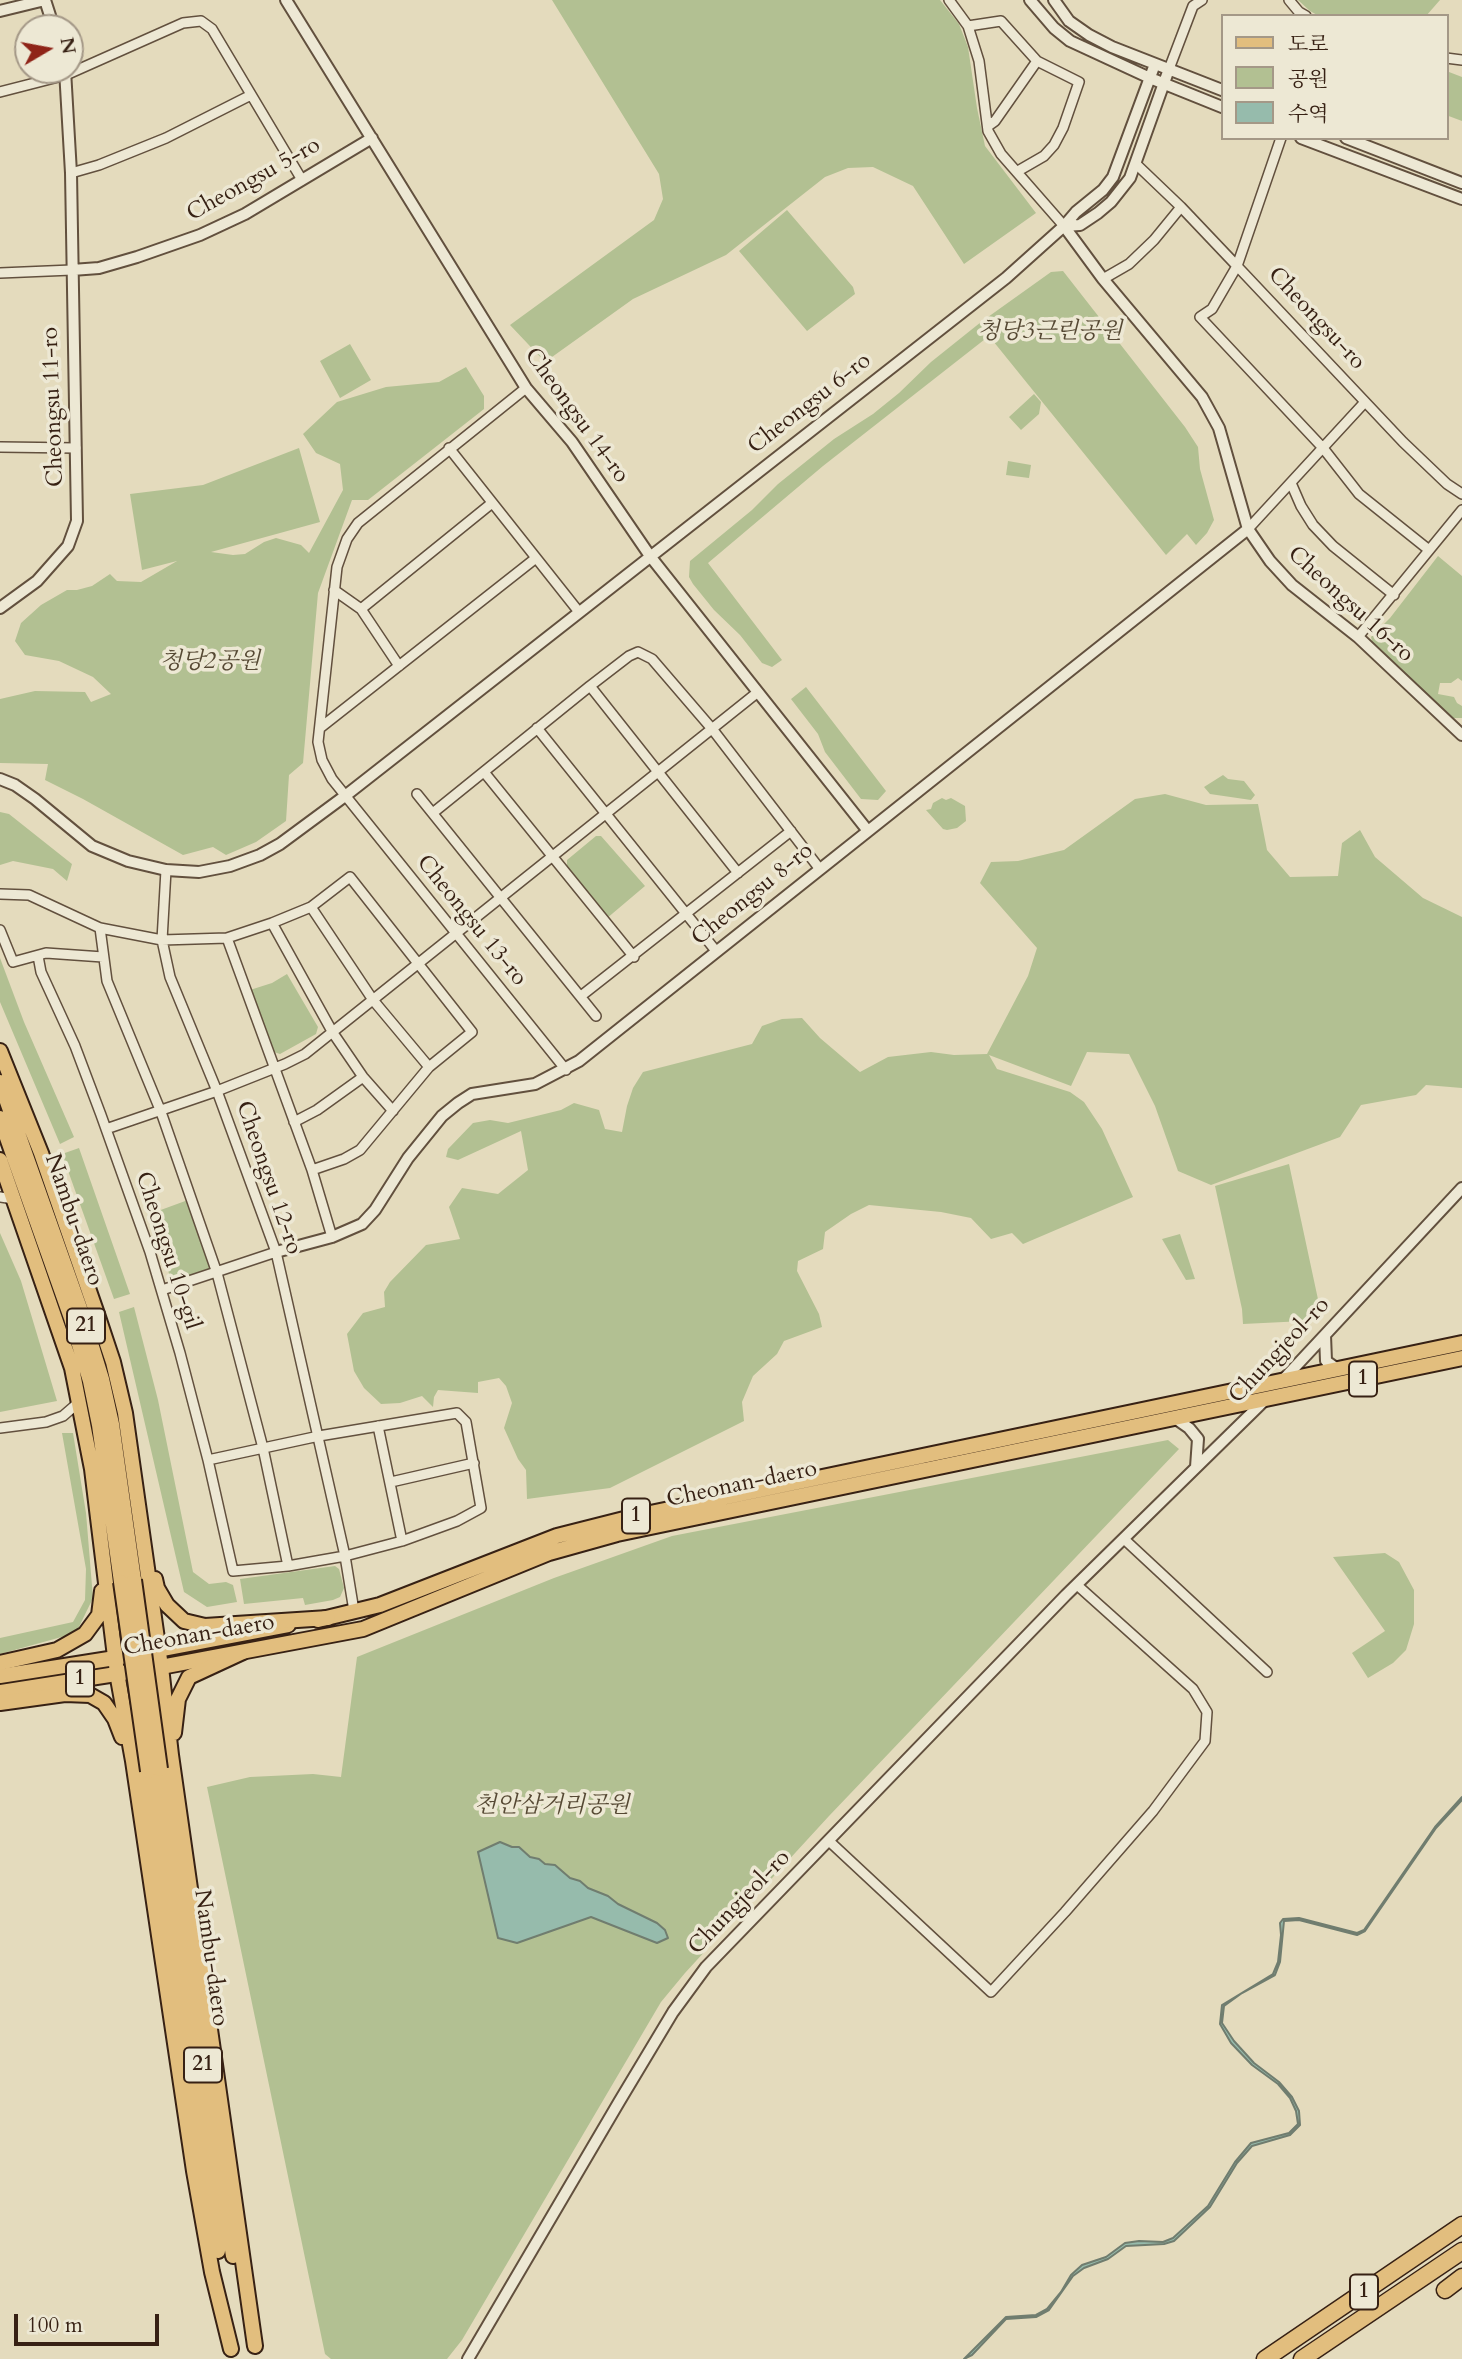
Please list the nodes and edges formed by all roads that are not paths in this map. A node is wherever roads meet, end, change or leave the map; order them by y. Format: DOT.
graph roads {
  1 [pos="46,0"];
  2 [pos="286,0"];
  3 [pos="950,0"];
  4 [pos="1030,0"];
  5 [pos="1054,0"];
  6 [pos="1202,0"];
  7 [pos="1289,0"];
  8 [pos="0,11"];
  9 [pos="1302,14"];
  10 [pos="968,26"];
  11 [pos="1175,52"];
  12 [pos="1037,61"];
  13 [pos="84,64"];
  14 [pos="1155,64"];
  15 [pos="1169,69"];
  16 [pos="1150,78"];
  17 [pos="1164,83"];
  18 [pos="26,84"];
  19 [pos="67,84"];
  20 [pos="1220,89"];
  21 [pos="0,92"];
  22 [pos="251,95"];
  23 [pos="1220,106"];
  24 [pos="988,126"];
  25 [pos="372,138"];
  26 [pos="1280,140"];
  27 [pos="1306,140"];
  28 [pos="1351,140"];
  29 [pos="1136,164"];
  30 [pos="1018,171"];
  31 [pos="71,173"];
  32 [pos="302,180"];
  33 [pos="1462,184"];
  34 [pos="1462,199"];
  35 [pos="1181,207"];
  36 [pos="1064,226"];
  37 [pos="1237,266"];
  38 [pos="72,270"];
  39 [pos="0,273"];
  40 [pos="1103,279"];
  41 [pos="526,388"];
  42 [pos="1365,402"];
  43 [pos="0,447"];
  44 [pos="76,448"];
  45 [pos="449,448"];
  46 [pos="1323,448"];
  47 [pos="1292,483"];
  48 [pos="1462,494"];
  49 [pos="492,503"];
  50 [pos="1462,510"];
  51 [pos="1248,528"];
  52 [pos="1429,550"];
  53 [pos="650,556"];
  54 [pos="536,558"];
  55 [pos="334,590"];
  56 [pos="1394,595"];
  57 [pos="0,607"];
  58 [pos="361,609"];
  59 [pos="579,612"];
  60 [pos="1358,637"];
  61 [pos="399,666"];
  62 [pos="590,686"];
  63 [pos="758,692"];
  64 [pos="320,728"];
  65 [pos="537,728"];
  66 [pos="713,730"];
  67 [pos="1462,735"];
  68 [pos="484,772"];
  69 [pos="658,773"];
  70 [pos="0,779"];
  71 [pos="417,794"];
  72 [pos="345,796"];
  73 [pos="433,812"];
  74 [pos="606,816"];
  75 [pos="791,831"];
  76 [pos="868,831"];
  77 [pos="553,857"];
  78 [pos="819,868"];
  79 [pos="166,870"];
  80 [pos="738,873"];
  81 [pos="0,894"];
  82 [pos="501,898"];
  83 [pos="311,907"];
  84 [pos="687,914"];
  85 [pos="272,923"];
  86 [pos="100,928"];
  87 [pos="0,930"];
  88 [pos="456,932"];
  89 [pos="227,938"];
  90 [pos="162,940"];
  91 [pos="716,951"];
  92 [pos="38,956"];
  93 [pos="103,957"];
  94 [pos="634,957"];
  95 [pos="418,964"];
  96 [pos="582,996"];
  97 [pos="373,1000"];
  98 [pos="596,1016"];
  99 [pos="333,1033"];
  100 [pos="0,1051"];
  101 [pos="429,1067"];
  102 [pos="275,1069"];
  103 [pos="566,1070"];
  104 [pos="363,1077"];
  105 [pos="0,1082"];
  106 [pos="217,1091"];
  107 [pos="393,1111"];
  108 [pos="161,1112"];
  109 [pos="0,1118"];
  110 [pos="294,1122"];
  111 [pos="106,1129"];
  112 [pos="0,1160"];
  113 [pos="312,1170"];
  114 [pos="1462,1188"];
  115 [pos="7,1198"];
  116 [pos="332,1237"];
  117 [pos="276,1252"];
  118 [pos="217,1273"];
  119 [pos="162,1290"];
  120 [pos="1325,1335"];
  121 [pos="1462,1343"];
  122 [pos="1462,1358"];
  123 [pos="1339,1370"];
  124 [pos="1281,1382"];
  125 [pos="1265,1400"];
  126 [pos="78,1404"];
  127 [pos="1176,1419"];
  128 [pos="378,1426"];
  129 [pos="0,1428"];
  130 [pos="318,1436"];
  131 [pos="263,1448"];
  132 [pos="208,1460"];
  133 [pos="474,1463"];
  134 [pos="1196,1467"];
  135 [pos="391,1482"];
  136 [pos="138,1504"];
  137 [pos="101,1538"];
  138 [pos="1124,1539"];
  139 [pos="402,1541"];
  140 [pos="345,1556"];
  141 [pos="288,1566"];
  142 [pos="127,1581"];
  143 [pos="1077,1585"];
  144 [pos="107,1586"];
  145 [pos="149,1586"];
  146 [pos="354,1611"];
  147 [pos="328,1618"];
  148 [pos="159,1651"];
  149 [pos="243,1652"];
  150 [pos="0,1663"];
  151 [pos="116,1666"];
  152 [pos="161,1667"];
  153 [pos="1267,1672"];
  154 [pos="0,1675"];
  155 [pos="0,1692"];
  156 [pos="0,1703"];
  157 [pos="171,1755"];
  158 [pos="133,1761"];
  159 [pos="154,1770"];
  160 [pos="828,1841"];
  161 [pos="1462,2225"];
  162 [pos="1462,2251"];
  163 [pos="1462,2277"];
  164 [pos="1445,2290"];
  165 [pos="257,2353"];
  166 [pos="232,2354"];
  167 [pos="468,2359"];
  168 [pos="1265,2359"];
  169 [pos="1302,2359"];
  1 -- 8 [label="street"];
  2 -- 25 [label="street, Cheongsu 14-ro"];
  3 -- 10 [label="street"];
  4 -- 16 [label="street"];
  5 -- 14 [label="street"];
  6 -- 11 [label="street"];
  7 -- 9 [label="street"];
  10 -- 12 [label="street"];
  10 -- 24 [label="street"];
  11 -- 14 [label="street"];
  11 -- 15 [label="street"];
  12 -- 24 [label="street"];
  12 -- 30 [label="street"];
  13 -- 22 [label="street"];
  14 -- 15 [label="street"];
  14 -- 16 [label="street, Cheongsu 6-ro"];
  15 -- 17 [label="street, Cheongsu 6-ro"];
  15 -- 20 [label="street"];
  16 -- 17 [label="street"];
  16 -- 36 [label="street, Cheongsu 6-ro"];
  17 -- 23 [label="street"];
  17 -- 29 [label="street, Cheongsu 6-ro"];
  18 -- 21 [label="street"];
  19 -- 31 [label="street, Cheongsu 11-ro"];
  22 -- 31 [label="street"];
  22 -- 32 [label="street"];
  24 -- 30 [label="street"];
  25 -- 32 [label="street, Cheongsu 5-ro"];
  25 -- 41 [label="street, Cheongsu 14-ro"];
  26 -- 37 [label="street, Cheongsu-ro"];
  27 -- 34 [label="street"];
  28 -- 33 [label="street"];
  29 -- 35 [label="street"];
  29 -- 36 [label="street, Cheongsu 6-ro"];
  30 -- 36 [label="street"];
  31 -- 38 [label="street, Cheongsu 11-ro"];
  32 -- 38 [label="street, Cheongsu 5-ro"];
  35 -- 37 [label="street"];
  35 -- 40 [label="street"];
  36 -- 40 [label="street, Cheongsu 16-ro"];
  36 -- 53 [label="street, Cheongsu 6-ro"];
  37 -- 42 [label="street, Cheongsu-ro"];
  37 -- 46 [label="street"];
  38 -- 39 [label="street"];
  38 -- 44 [label="street, Cheongsu 11-ro"];
  40 -- 51 [label="street, Cheongsu 16-ro"];
  41 -- 45 [label="street"];
  41 -- 53 [label="street, Cheongsu 14-ro"];
  42 -- 46 [label="street"];
  42 -- 48 [label="street, Cheongsu-ro"];
  43 -- 44 [label="street"];
  44 -- 57 [label="street, Cheongsu 11-ro"];
  45 -- 49 [label="street"];
  45 -- 55 [label="street"];
  46 -- 47 [label="street"];
  46 -- 52 [label="street"];
  47 -- 51 [label="street"];
  47 -- 56 [label="street"];
  49 -- 54 [label="street"];
  49 -- 58 [label="street"];
  50 -- 52 [label="street"];
  51 -- 60 [label="street, Cheongsu 16-ro"];
  51 -- 76 [label="street, Cheongsu 8-ro"];
  52 -- 56 [label="street"];
  53 -- 59 [label="street, Cheongsu 6-ro"];
  53 -- 63 [label="street, Cheongsu 14-ro"];
  54 -- 59 [label="street"];
  54 -- 61 [label="street"];
  55 -- 58 [label="street"];
  55 -- 64 [label="street"];
  56 -- 60 [label="street"];
  58 -- 61 [label="street"];
  59 -- 72 [label="street, Cheongsu 6-ro"];
  60 -- 67 [label="street, Cheongsu 16-ro"];
  61 -- 64 [label="street"];
  62 -- 65 [label="street"];
  62 -- 66 [label="street"];
  62 -- 69 [label="street"];
  63 -- 66 [label="street"];
  63 -- 76 [label="street, Cheongsu 14-ro"];
  64 -- 72 [label="street"];
  65 -- 68 [label="street"];
  65 -- 74 [label="street"];
  66 -- 69 [label="street"];
  66 -- 75 [label="street"];
  68 -- 73 [label="street"];
  68 -- 77 [label="street"];
  69 -- 74 [label="street"];
  69 -- 80 [label="street"];
  70 -- 79 [label="street, Cheongsu 6-ro"];
  71 -- 73 [label="street"];
  72 -- 79 [label="street, Cheongsu 6-ro"];
  72 -- 88 [label="street, Cheongsu 13-ro"];
  73 -- 82 [label="street"];
  74 -- 77 [label="street"];
  74 -- 84 [label="street"];
  75 -- 78 [label="street"];
  75 -- 80 [label="street"];
  76 -- 78 [label="street, Cheongsu 8-ro"];
  77 -- 82 [label="street"];
  77 -- 94 [label="street"];
  78 -- 91 [label="street, Cheongsu 8-ro"];
  79 -- 90 [label="street, Cheongsu 12-ro"];
  80 -- 84 [label="street"];
  81 -- 86 [label="street"];
  82 -- 88 [label="street"];
  82 -- 96 [label="street"];
  83 -- 85 [label="street"];
  83 -- 95 [label="street"];
  83 -- 97 [label="street"];
  84 -- 91 [label="street"];
  84 -- 94 [label="street"];
  85 -- 89 [label="street"];
  85 -- 99 [label="street"];
  86 -- 90 [label="street"];
  86 -- 93 [label="street, Cheongsu 10-gil"];
  87 -- 92 [label="street"];
  88 -- 95 [label="street"];
  88 -- 103 [label="street, Cheongsu 13-ro"];
  89 -- 90 [label="street"];
  89 -- 102 [label="street"];
  90 -- 106 [label="street, Cheongsu 12-ro"];
  91 -- 103 [label="street, Cheongsu 8-ro"];
  92 -- 93 [label="street"];
  92 -- 111 [label="street, Cheongsu 10-gil"];
  93 -- 108 [label="street, Cheongsu 10-gil"];
  94 -- 96 [label="street"];
  95 -- 97 [label="street"];
  95 -- 101 [label="street"];
  96 -- 98 [label="street"];
  97 -- 99 [label="street"];
  97 -- 101 [label="street"];
  99 -- 102 [label="street"];
  99 -- 104 [label="street"];
  100 -- 136 [label="main road"];
  101 -- 107 [label="street"];
  102 -- 106 [label="street"];
  102 -- 110 [label="street"];
  103 -- 116 [label="street, Cheongsu 8-ro"];
  104 -- 107 [label="street"];
  104 -- 110 [label="street"];
  105 -- 142 [label="main road, Nambu-daero / 21"];
  106 -- 108 [label="street"];
  106 -- 117 [label="street, Cheongsu 12-ro"];
  107 -- 113 [label="street"];
  108 -- 111 [label="street"];
  108 -- 118 [label="street, Cheongsu 10-gil"];
  109 -- 142 [label="main road, Nambu-daero / 21"];
  110 -- 113 [label="street"];
  111 -- 119 [label="street, Cheongsu 10-gil"];
  112 -- 115 [label="main road"];
  113 -- 116 [label="street"];
  114 -- 120 [label="street, Chungjeol-ro"];
  115 -- 126 [label="main road"];
  116 -- 117 [label="street, Cheongsu 8-ro"];
  117 -- 118 [label="street"];
  117 -- 130 [label="street, Cheongsu 12-ro"];
  118 -- 119 [label="street"];
  118 -- 131 [label="street, Cheongsu 10-gil"];
  119 -- 132 [label="street, Cheongsu 10-gil"];
  120 -- 123 [label="street"];
  120 -- 124 [label="street, Chungjeol-ro"];
  121 -- 123 [label="main road, Cheonan-daero / 1"];
  122 -- 125 [label="main road, Cheonan-daero / 1"];
  123 -- 124 [label="main road, Cheonan-daero / 1"];
  124 -- 125 [label="street, Chungjeol-ro"];
  124 -- 146 [label="main road, Cheonan-daero / 1"];
  125 -- 127 [label="main road, Cheonan-daero / 1"];
  125 -- 134 [label="street, Chungjeol-ro"];
  126 -- 129 [label="street"];
  126 -- 137 [label="main road"];
  127 -- 134 [label="street"];
  127 -- 149 [label="main road, Cheonan-daero / 1"];
  128 -- 130 [label="street"];
  128 -- 133 [label="street"];
  128 -- 135 [label="street"];
  130 -- 131 [label="street"];
  130 -- 140 [label="street, Cheongsu 12-ro"];
  131 -- 132 [label="street"];
  131 -- 141 [label="street, Cheongsu 10-gil"];
  132 -- 141 [label="street, Cheongsu 10-gil"];
  133 -- 135 [label="street"];
  133 -- 139 [label="street"];
  134 -- 138 [label="street, Chungjeol-ro"];
  135 -- 139 [label="street"];
  136 -- 145 [label="main road"];
  136 -- 147 [label="main road"];
  137 -- 144 [label="main road"];
  137 -- 150 [label="main road"];
  138 -- 143 [label="street, Chungjeol-ro"];
  138 -- 153 [label="street"];
  139 -- 140 [label="street, Cheongsu 10-gil"];
  140 -- 141 [label="street, Cheongsu 10-gil"];
  140 -- 146 [label="street, Cheongsu 12-ro"];
  142 -- 159 [label="main road, 21, bridge"];
  143 -- 160 [label="street, Chungjeol-ro"];
  143 -- 160 [label="street"];
  144 -- 145 [label="main road"];
  144 -- 151 [label="main road"];
  145 -- 148 [label="main road"];
  146 -- 147 [label="main road, Cheonan-daero / 1"];
  147 -- 148 [label="main road, Cheonan-daero / 1"];
  148 -- 151 [label="main road, Cheonan-daero / 1"];
  148 -- 152 [label="main road"];
  149 -- 152 [label="main road, Cheonan-daero / 1"];
  149 -- 157 [label="main road"];
  151 -- 152 [label="main road, Cheonan-daero / 1"];
  151 -- 154 [label="main road, Cheonan-daero / 1"];
  151 -- 155 [label="main road, Cheonan-daero / 1"];
  151 -- 158 [label="main road"];
  152 -- 157 [label="main road"];
  156 -- 158 [label="main road"];
  157 -- 165 [label="main road"];
  158 -- 166 [label="main road"];
  159 -- 165 [label="main road, Nambu-daero / 21"];
  159 -- 166 [label="main road, Nambu-daero / 21"];
  160 -- 167 [label="street, Chungjeol-ro"];
  161 -- 168 [label="highway, 1"];
  162 -- 169 [label="highway, 1"];
  163 -- 164 [label="highway"];
}
